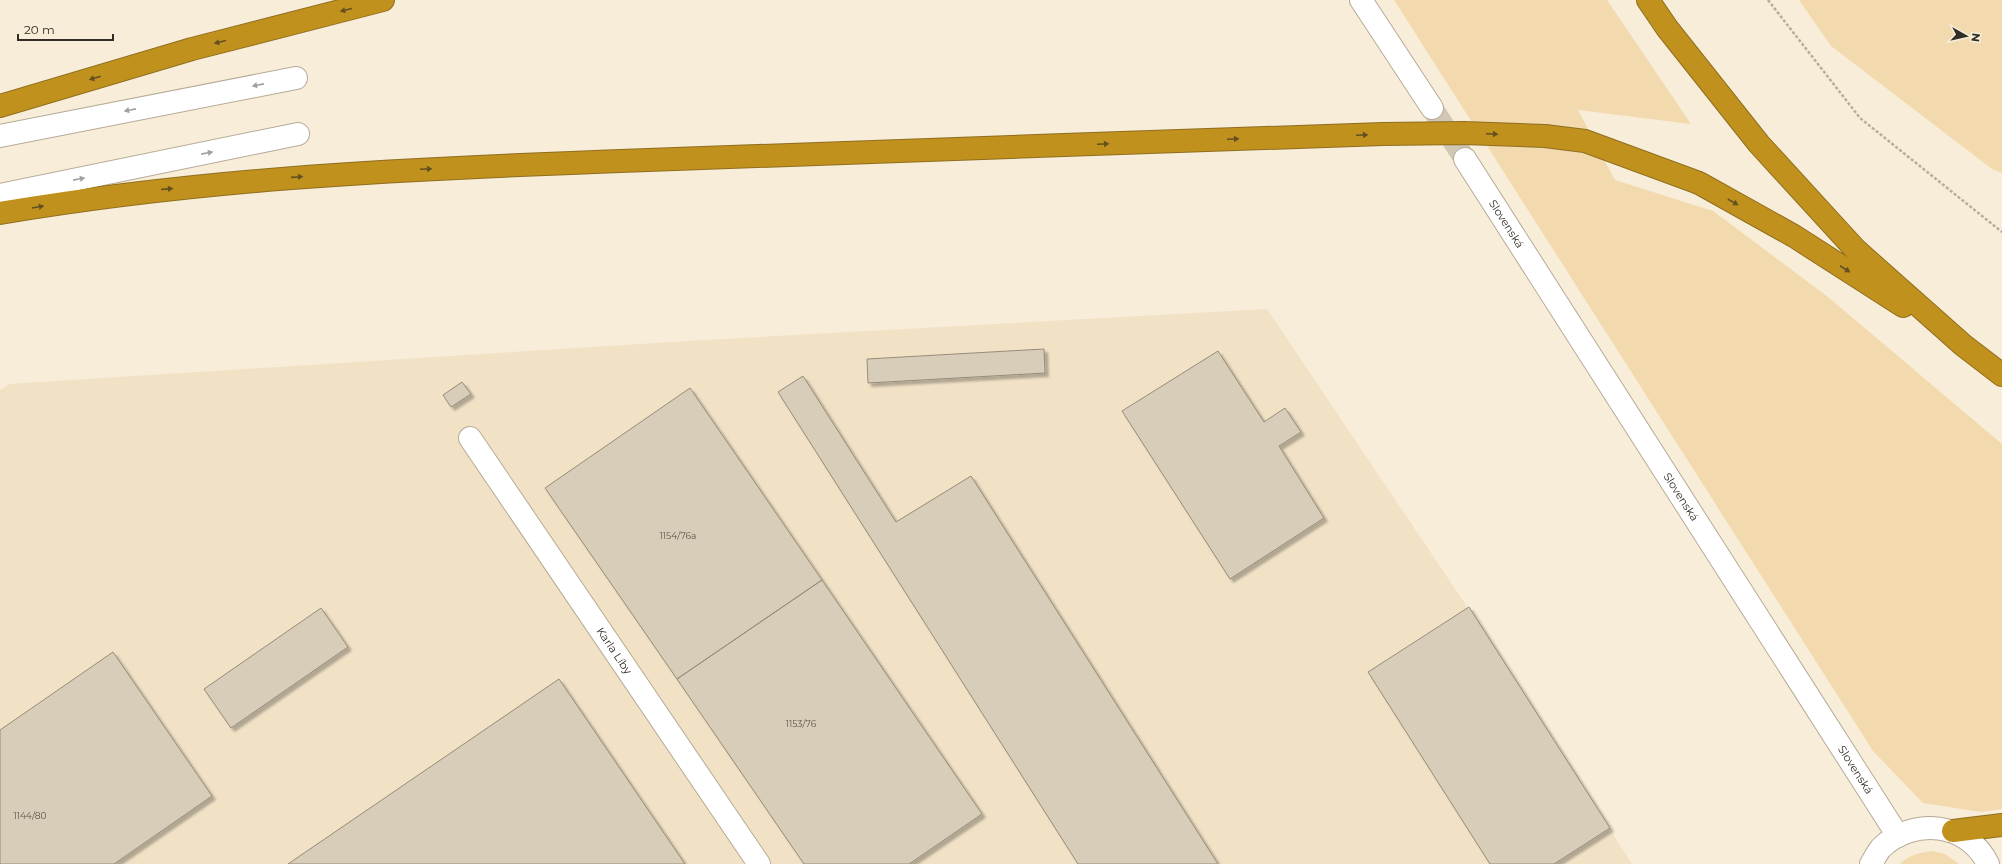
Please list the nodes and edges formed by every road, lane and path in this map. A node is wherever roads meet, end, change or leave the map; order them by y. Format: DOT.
graph roads {
  1 [pos="383,0"];
  2 [pos="1361,0"];
  3 [pos="1648,0"];
  4 [pos="1768,0"];
  5 [pos="296,78"];
  6 [pos="0,106"];
  7 [pos="1432,108"];
  8 [pos="298,134"];
  9 [pos="0,136"];
  10 [pos="1465,159"];
  11 [pos="0,195"];
  12 [pos="0,213"];
  13 [pos="2002,232"];
  14 [pos="1963,345"];
  15 [pos="2002,375"];
  16 [pos="2002,388"];
  17 [pos="470,438"];
  18 [pos="2002,825"];
  19 [pos="1953,831"];
  20 [pos="1898,836"];
  21 [pos="759,864"];
  22 [pos="1871,864"];
  23 [pos="1988,864"];
  1 -- 6 [label="highway, one-way"];
  2 -- 7 [label="street"];
  3 -- 14 [label="highway"];
  4 -- 13 [label="path"];
  5 -- 9 [label="street, one-way"];
  11 -- 8 [label="street, one-way"];
  10 -- 20 [label="street, Slovenská"];
  12 -- 14 [label="highway, one-way, bridge"];
  14 -- 15 [label="highway"];
  14 -- 16 [label="highway"];
  17 -- 21 [label="street, Karla Líby"];
  18 -- 19 [label="highway"];
  19 -- 20 [label="street"];
  19 -- 23 [label="street"];
  20 -- 22 [label="street"];
}
